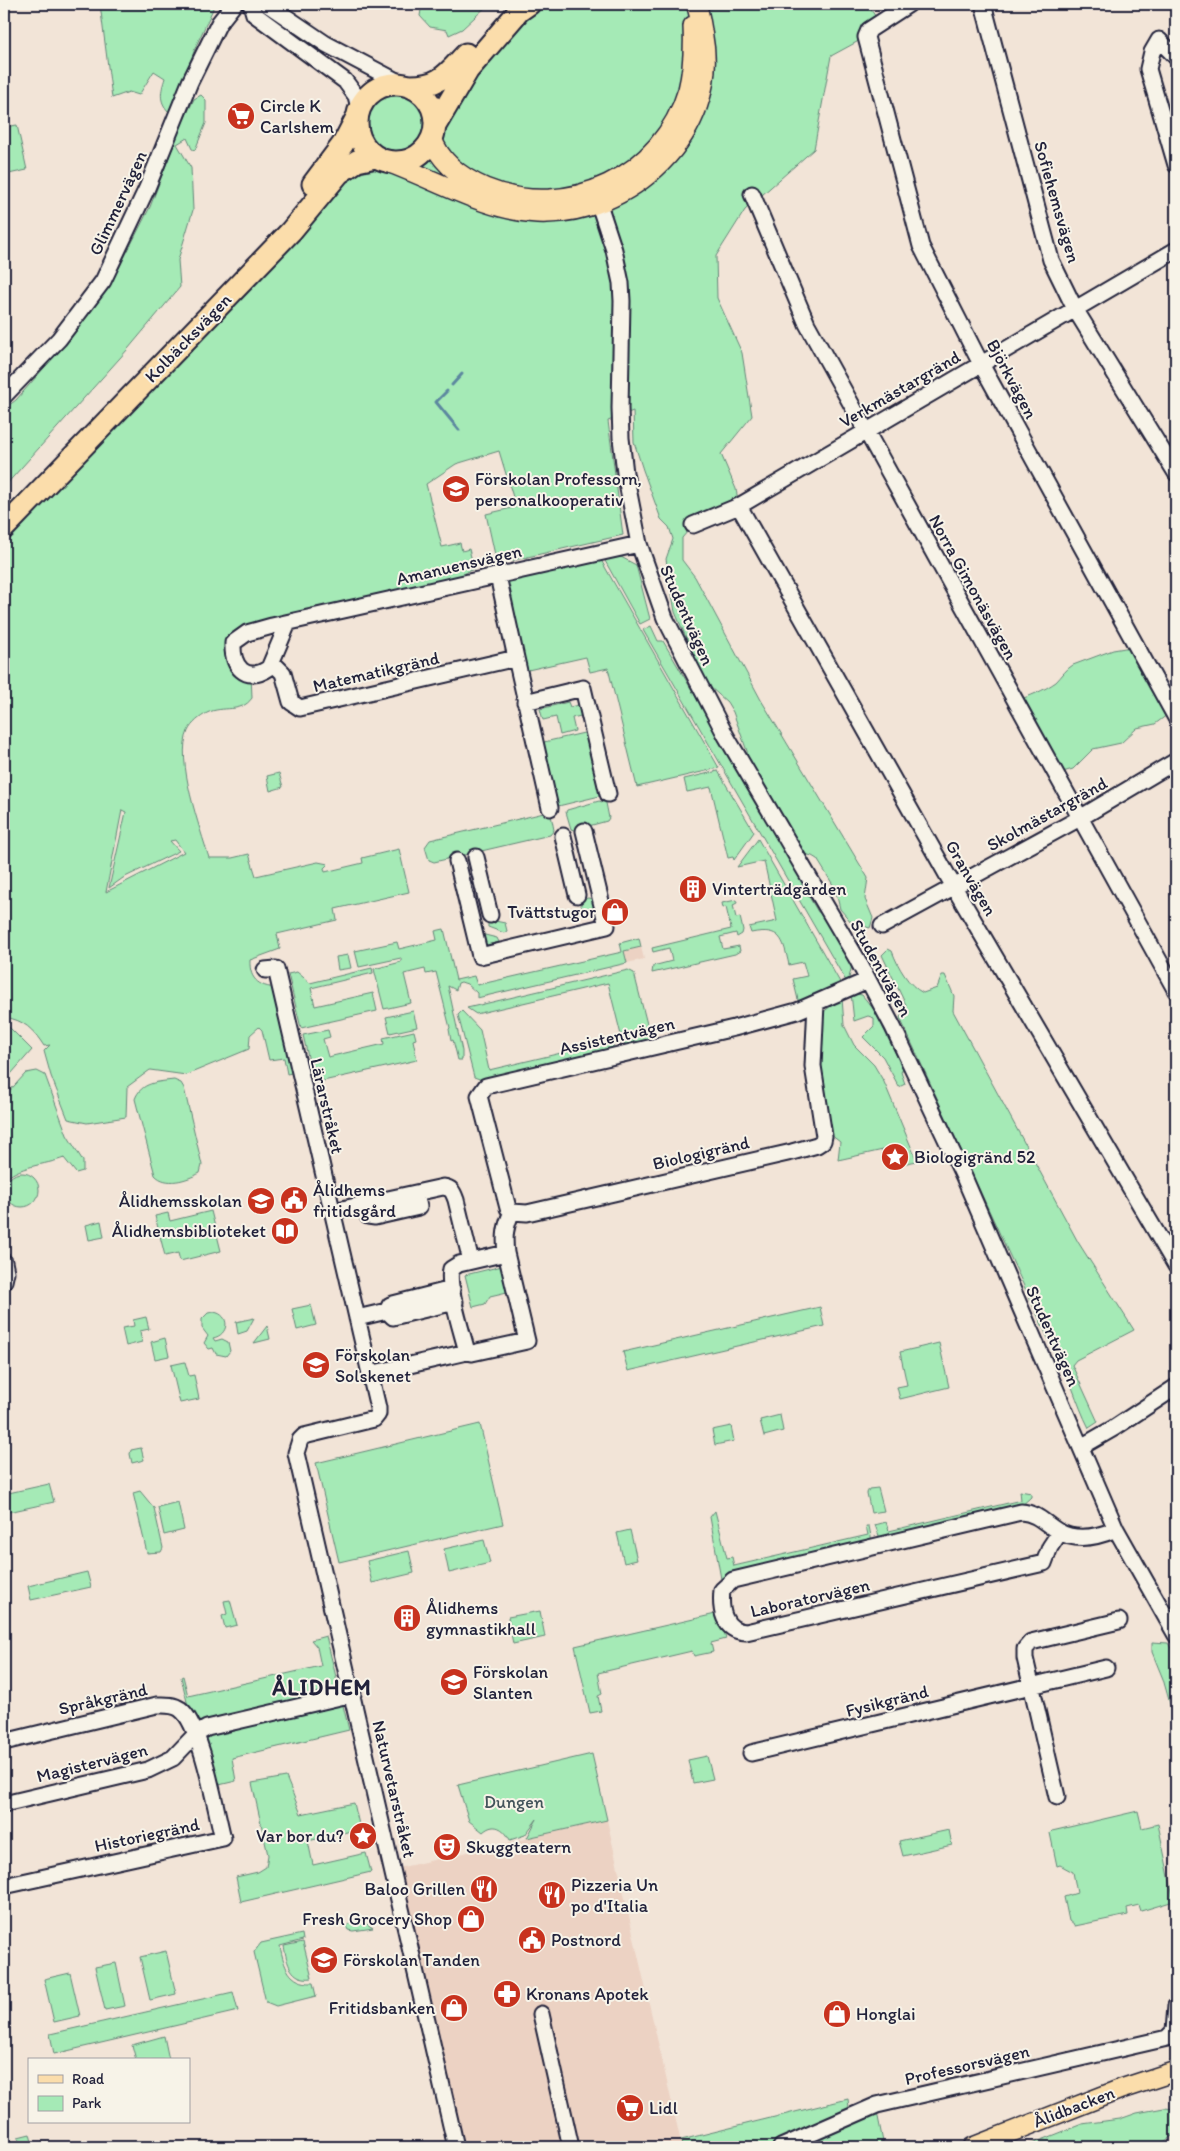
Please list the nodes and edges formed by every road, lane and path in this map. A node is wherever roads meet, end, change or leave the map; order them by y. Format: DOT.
graph roads {
  1 [pos="234,4"];
  2 [pos="251,4"];
  3 [pos="267,4"];
  4 [pos="694,4"];
  5 [pos="909,4"];
  6 [pos="982,4"];
  7 [pos="522,6"];
  8 [pos="1176,58"];
  9 [pos="406,85"];
  10 [pos="358,113"];
  11 [pos="1170,124"];
  12 [pos="434,132"];
  13 [pos="381,159"];
  14 [pos="1176,165"];
  15 [pos="752,194"];
  16 [pos="596,197"];
  17 [pos="1176,250"];
  18 [pos="1076,309"];
  19 [pos="981,364"];
  20 [pos="4,395"];
  21 [pos="865,432"];
  22 [pos="1176,473"];
  23 [pos="739,506"];
  24 [pos="4,508"];
  25 [pos="693,525"];
  26 [pos="4,528"];
  27 [pos="639,544"];
  28 [pos="498,576"];
  29 [pos="288,623"];
  30 [pos="516,658"];
  31 [pos="272,662"];
  32 [pos="525,702"];
  33 [pos="1176,718"];
  34 [pos="1176,761"];
  35 [pos="608,794"];
  36 [pos="550,808"];
  37 [pos="1080,818"];
  38 [pos="584,831"];
  39 [pos="563,836"];
  40 [pos="476,857"];
  41 [pos="458,861"];
  42 [pos="954,887"];
  43 [pos="577,895"];
  44 [pos="490,915"];
  45 [pos="882,926"];
  46 [pos="265,970"];
  47 [pos="868,980"];
  48 [pos="1176,991"];
  49 [pos="816,1004"];
  50 [pos="333,1212"];
  51 [pos="512,1212"];
  52 [pos="506,1253"];
  53 [pos="471,1261"];
  54 [pos="4,1262"];
  55 [pos="1176,1266"];
  56 [pos="4,1281"];
  57 [pos="453,1296"];
  58 [pos="357,1318"];
  59 [pos="467,1352"];
  60 [pos="370,1374"];
  61 [pos="1176,1387"];
  62 [pos="300,1440"];
  63 [pos="1081,1447"];
  64 [pos="1116,1529"];
  65 [pos="1060,1532"];
  66 [pos="1119,1621"];
  67 [pos="1176,1635"];
  68 [pos="1106,1668"];
  69 [pos="1032,1686"];
  70 [pos="353,1694"];
  71 [pos="195,1735"];
  72 [pos="4,1742"];
  73 [pos="751,1753"];
  74 [pos="1057,1797"];
  75 [pos="4,1804"];
  76 [pos="4,1886"];
  77 [pos="1176,2006"];
  78 [pos="541,2014"];
  79 [pos="1172,2037"];
  80 [pos="1176,2071"];
  81 [pos="456,2147"];
  82 [pos="571,2147"];
  83 [pos="781,2147"];
  84 [pos="973,2147"];
  1 -- 20 [label="street, Glimmervägen"];
  2 -- 10 [label="street"];
  3 -- 9 [label="street"];
  4 -- 16 [label="main road"];
  5 -- 19 [label="street, Björkvägen"];
  6 -- 18 [label="street, Sofiehemsvägen"];
  7 -- 9 [label="highway"];
  7 -- 12 [label="highway"];
  8 -- 11 [label="street"];
  9 -- 10 [label="highway"];
  9 -- 12 [label="highway"];
  10 -- 13 [label="highway"];
  10 -- 24 [label="highway, Kolbäcksvägen"];
  11 -- 14 [label="street"];
  12 -- 13 [label="highway"];
  12 -- 16 [label="main road"];
  13 -- 16 [label="main road"];
  13 -- 26 [label="highway, Kolbäcksvägen"];
  15 -- 21 [label="street, Norra Gimonäsvägen"];
  16 -- 27 [label="street, Studentvägen"];
  17 -- 18 [label="street, Verkmästargränd"];
  18 -- 19 [label="street, Verkmästargränd"];
  18 -- 22 [label="street, Sofiehemsvägen"];
  19 -- 21 [label="street, Verkmästargränd"];
  19 -- 33 [label="street, Björkvägen"];
  21 -- 23 [label="street, Verkmästargränd"];
  21 -- 37 [label="street, Norra Gimonäsvägen"];
  23 -- 25 [label="street, Verkmästargränd"];
  23 -- 42 [label="street, Granvägen"];
  27 -- 28 [label="street, Amanuensvägen"];
  27 -- 47 [label="street, Studentvägen"];
  28 -- 29 [label="street, Amanuensvägen"];
  28 -- 30 [label="street"];
  29 -- 31 [label="street"];
  29 -- 31 [label="street, Amanuensvägen"];
  30 -- 31 [label="street, Matematikgränd"];
  30 -- 32 [label="street"];
  32 -- 35 [label="street"];
  32 -- 36 [label="street"];
  34 -- 37 [label="street, Skolmästargränd"];
  37 -- 42 [label="street, Skolmästargränd"];
  37 -- 48 [label="street, Norra Gimonäsvägen"];
  38 -- 41 [label="street"];
  39 -- 43 [label="street"];
  40 -- 44 [label="street"];
  42 -- 45 [label="street, Skolmästargränd"];
  42 -- 55 [label="street, Granvägen"];
  46 -- 50 [label="street, Lärarstråket"];
  47 -- 49 [label="street, Assistentvägen"];
  47 -- 63 [label="street, Studentvägen"];
  49 -- 51 [label="street, Biologigränd"];
  49 -- 51 [label="street, Assistentvägen"];
  50 -- 53 [label="street"];
  50 -- 58 [label="street, Lärarstråket"];
  51 -- 52 [label="street"];
  52 -- 53 [label="street"];
  52 -- 59 [label="street"];
  53 -- 57 [label="street"];
  54 -- 56 [label="street"];
  57 -- 58 [label="street"];
  57 -- 59 [label="street"];
  58 -- 60 [label="street, Lärarstråket"];
  59 -- 60 [label="street"];
  60 -- 62 [label="street, Lärarstråket"];
  61 -- 63 [label="street"];
  62 -- 70 [label="street, Naturvetarstråket"];
  63 -- 64 [label="street, Studentvägen"];
  64 -- 65 [label="street, Laboratorvägen"];
  64 -- 67 [label="street, Studentvägen"];
  65 -- 65 [label="street, Laboratorvägen"];
  66 -- 69 [label="street"];
  68 -- 69 [label="street, Fysikgränd"];
  69 -- 73 [label="street, Fysikgränd"];
  69 -- 74 [label="street"];
  70 -- 71 [label="street, Magistervägen"];
  70 -- 81 [label="street, Naturvetarstråket"];
  71 -- 72 [label="street, Språkgränd"];
  71 -- 75 [label="street, Magistervägen"];
  71 -- 76 [label="street, Historiegränd"];
  77 -- 79 [label="street, Professorsvägen"];
  78 -- 82 [label="street"];
  79 -- 83 [label="street, Professorsvägen"];
  80 -- 84 [label="main road, Ålidbacken"];
}
